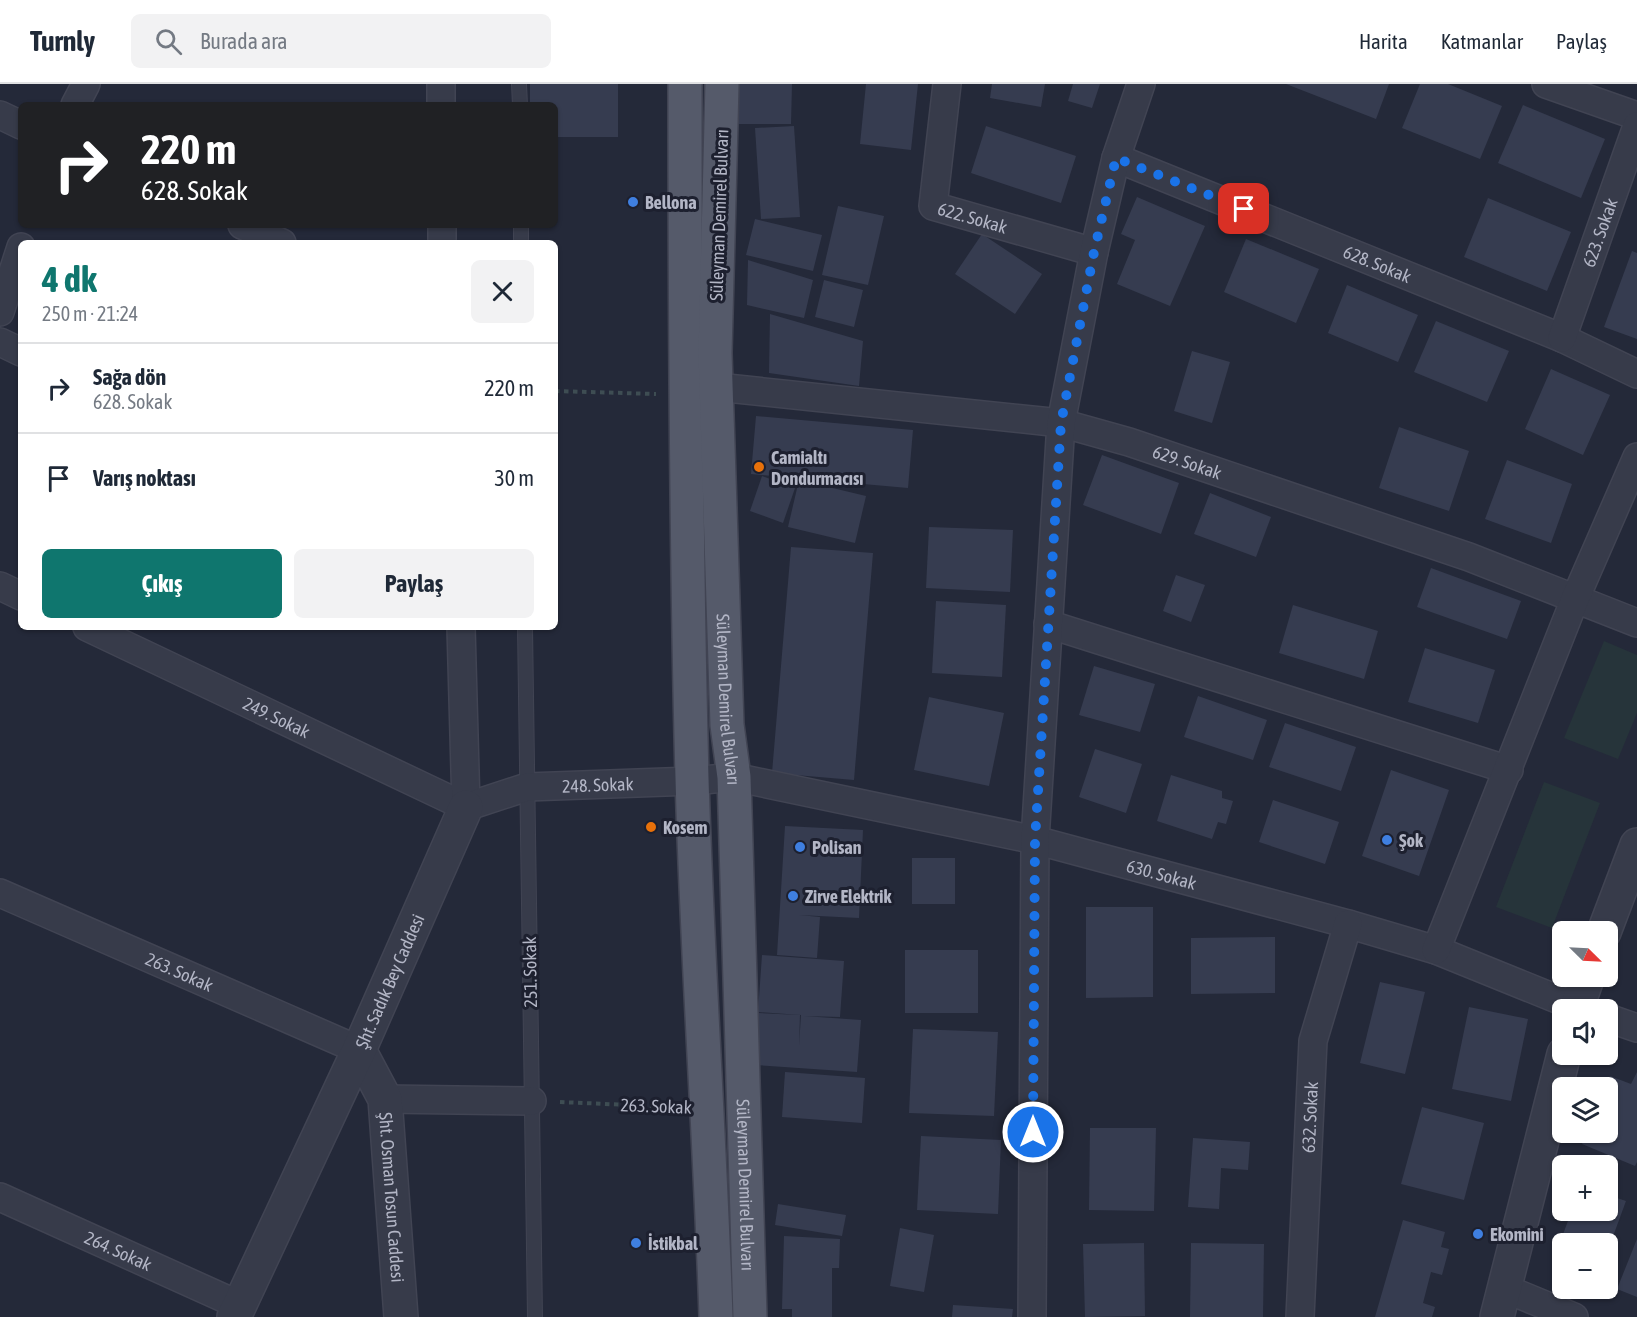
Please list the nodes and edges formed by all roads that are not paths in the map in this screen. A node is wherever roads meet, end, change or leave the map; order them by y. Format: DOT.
graph roads {
  1 [pos="86,84"];
  2 [pos="441,84"];
  3 [pos="519,84"];
  4 [pos="685,84"];
  5 [pos="722,84"];
  6 [pos="947,84"];
  7 [pos="1141,84"];
  8 [pos="1546,84"];
  9 [pos="77,102"];
  10 [pos="441,102"];
  11 [pos="520,102"];
  12 [pos="0,115"];
  13 [pos="1637,116"];
  14 [pos="18,124"];
  15 [pos="1637,126"];
  16 [pos="1116,158"];
  17 [pos="249,228"];
  18 [pos="275,240"];
  19 [pos="1094,252"];
  20 [pos="18,257"];
  21 [pos="0,312"];
  22 [pos="1562,338"];
  23 [pos="0,342"];
  24 [pos="18,351"];
  25 [pos="1637,374"];
  26 [pos="717,387"];
  27 [pos="1061,423"];
  28 [pos="1637,457"];
  29 [pos="0,586"];
  30 [pos="18,595"];
  31 [pos="1575,599"];
  32 [pos="1637,623"];
  33 [pos="1048,624"];
  34 [pos="93,630"];
  35 [pos="461,630"];
  36 [pos="525,630"];
  37 [pos="1509,770"];
  38 [pos="734,777"];
  39 [pos="693,781"];
  40 [pos="527,787"];
  41 [pos="466,807"];
  42 [pos="1035,840"];
  43 [pos="1637,845"];
  44 [pos="0,893"];
  45 [pos="1608,921"];
  46 [pos="1348,924"];
  47 [pos="1437,950"];
  48 [pos="1557,999"];
  49 [pos="1618,1022"];
  50 [pos="1637,1029"];
  51 [pos="359,1050"];
  52 [pos="1561,1065"];
  53 [pos="385,1099"];
  54 [pos="532,1101"];
  55 [pos="0,1197"];
  56 [pos="1501,1303"];
  57 [pos="237,1311"];
  58 [pos="401,1317"];
  59 [pos="536,1317"];
  60 [pos="716,1317"];
  61 [pos="750,1317"];
  62 [pos="1032,1317"];
  63 [pos="1300,1317"];
  64 [pos="1574,1317"];
  1 -- 9 [label="street"];
  2 -- 10 [label="street"];
  3 -- 11 [label="lane"];
  4 -- 39 [label="main road, Süleyman Demirel Bulvarı"];
  5 -- 26 [label="main road, Süleyman Demirel Bulvarı"];
  6 -- 19 [label="street, 622. Sokak"];
  7 -- 16 [label="street"];
  8 -- 13 [label="street"];
  12 -- 14 [label="street"];
  15 -- 22 [label="street, 623. Sokak"];
  16 -- 19 [label="street"];
  16 -- 22 [label="street, 628. Sokak"];
  17 -- 18 [label="street"];
  19 -- 27 [label="street"];
  20 -- 21 [label="street"];
  22 -- 25 [label="street, 628. Sokak"];
  23 -- 24 [label="street"];
  26 -- 27 [label="street, 629. Sokak"];
  26 -- 38 [label="main road, Süleyman Demirel Bulvarı"];
  27 -- 31 [label="street, 629. Sokak"];
  27 -- 33 [label="street"];
  28 -- 31 [label="street"];
  29 -- 30 [label="street"];
  31 -- 32 [label="street, 629. Sokak"];
  31 -- 37 [label="street"];
  33 -- 37 [label="street"];
  33 -- 42 [label="street"];
  34 -- 41 [label="street, 249. Sokak"];
  35 -- 41 [label="street, Şht. Sadık Bey Caddesi"];
  36 -- 40 [label="lane, 251. Sokak"];
  37 -- 47 [label="street"];
  38 -- 39 [label="street, 248. Sokak"];
  38 -- 42 [label="street, 630. Sokak"];
  38 -- 61 [label="main road, Süleyman Demirel Bulvarı"];
  39 -- 40 [label="street, 248. Sokak"];
  39 -- 60 [label="main road, Süleyman Demirel Bulvarı"];
  40 -- 41 [label="street, 248. Sokak"];
  40 -- 54 [label="lane, 251. Sokak"];
  41 -- 51 [label="street, Şht. Sadık Bey Caddesi"];
  42 -- 46 [label="street, 630. Sokak"];
  42 -- 62 [label="street"];
  43 -- 45 [label="street"];
  44 -- 51 [label="street, 263. Sokak"];
  46 -- 47 [label="street, 630. Sokak"];
  46 -- 63 [label="street, 632. Sokak"];
  47 -- 48 [label="street, 630. Sokak"];
  49 -- 50 [label="street"];
  51 -- 53 [label="street, Şht. Osman Tosun Caddesi"];
  51 -- 57 [label="street, Şht. Sadık Bey Caddesi"];
  52 -- 56 [label="street"];
  53 -- 54 [label="street"];
  53 -- 58 [label="street, Şht. Osman Tosun Caddesi"];
  54 -- 59 [label="lane, 251. Sokak"];
  55 -- 57 [label="street, 264. Sokak"];
  56 -- 64 [label="street"];
}
